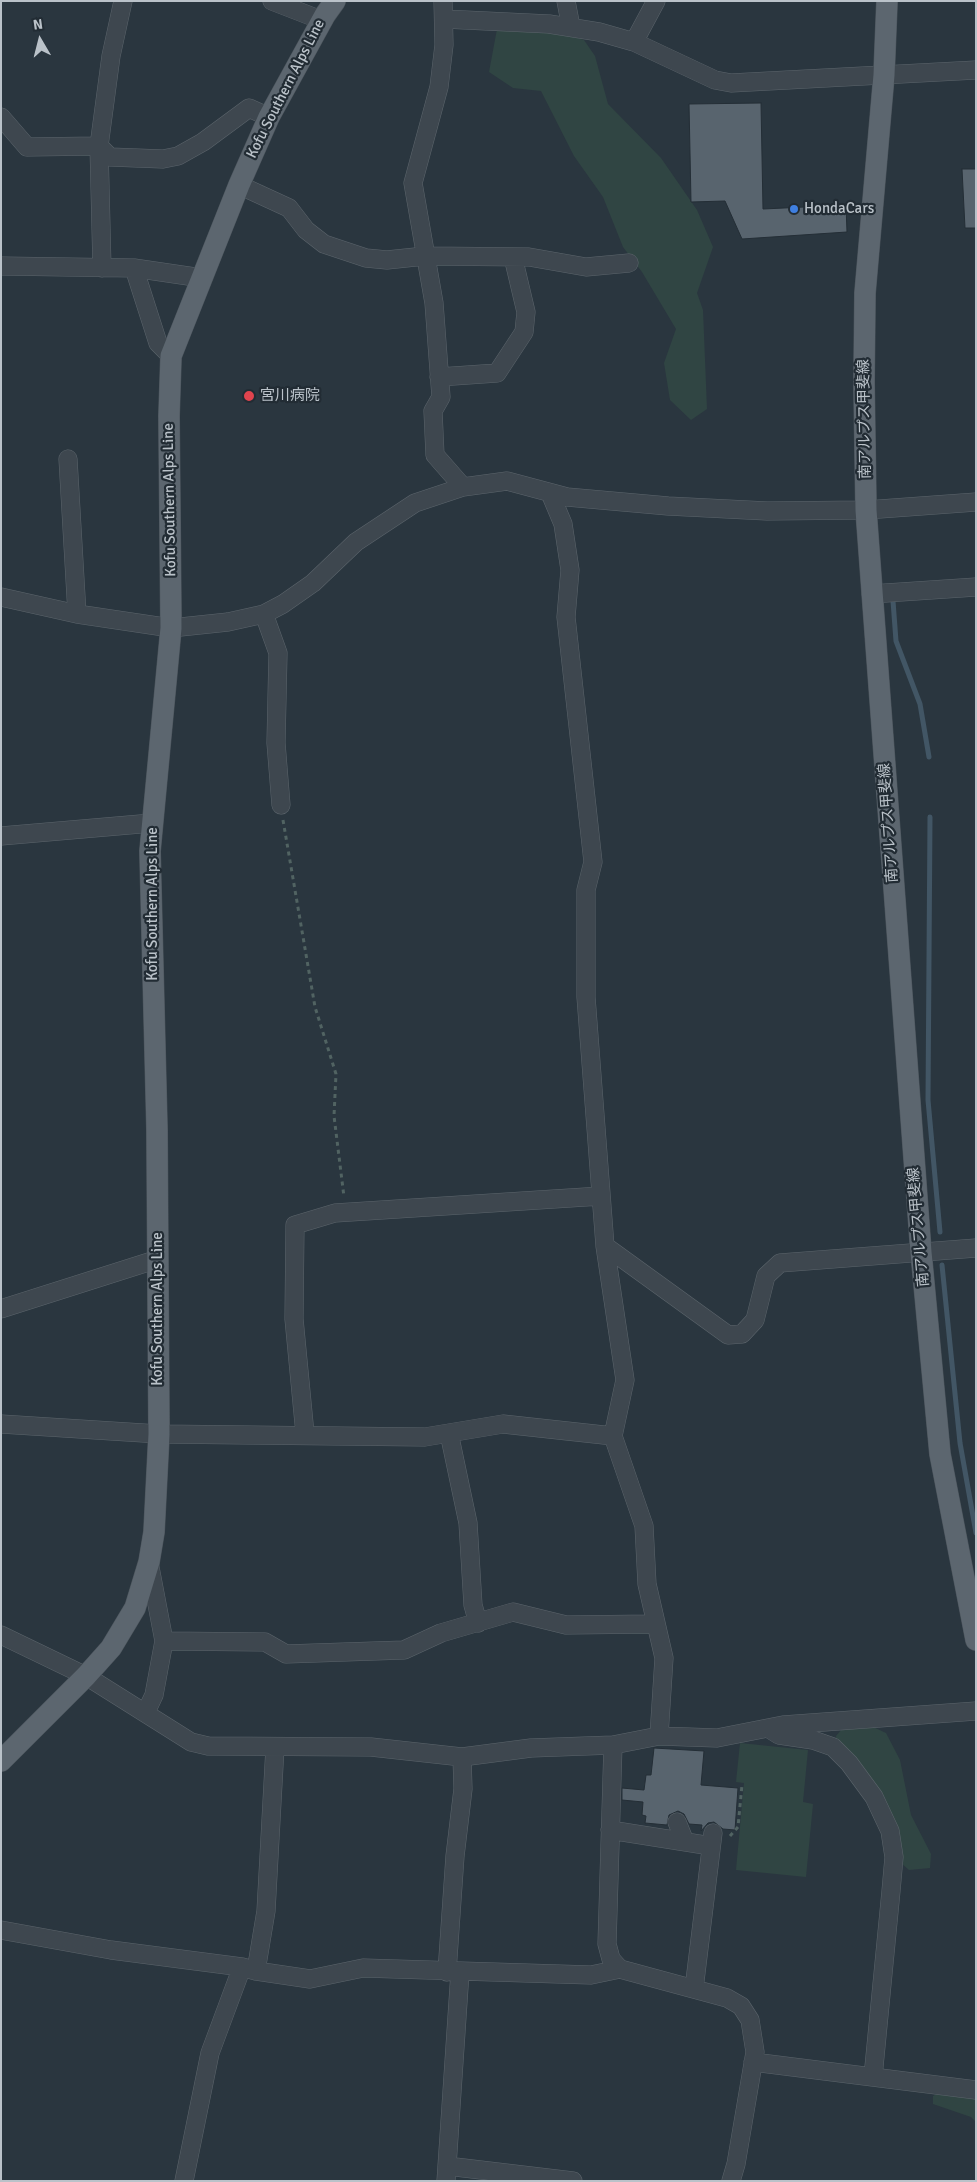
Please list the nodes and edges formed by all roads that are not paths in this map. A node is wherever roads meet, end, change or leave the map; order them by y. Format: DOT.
graph roads {
  1 [pos="123,1"];
  2 [pos="272,1"];
  3 [pos="335,1"];
  4 [pos="443,1"];
  5 [pos="566,1"];
  6 [pos="656,1"];
  7 [pos="887,1"];
  8 [pos="444,19"];
  9 [pos="321,20"];
  10 [pos="571,28"];
  11 [pos="634,42"];
  12 [pos="976,70"];
  13 [pos="884,75"];
  14 [pos="1,117"];
  15 [pos="269,117"];
  16 [pos="99,146"];
  17 [pos="239,185"];
  18 [pos="425,256"];
  19 [pos="513,257"];
  20 [pos="629,263"];
  21 [pos="1,266"];
  22 [pos="102,268"];
  23 [pos="134,268"];
  24 [pos="202,278"];
  25 [pos="171,356"];
  26 [pos="439,376"];
  27 [pos="68,459"];
  28 [pos="463,487"];
  29 [pos="550,493"];
  30 [pos="976,502"];
  31 [pos="866,510"];
  32 [pos="976,587"];
  33 [pos="871,594"];
  34 [pos="1,597"];
  35 [pos="76,614"];
  36 [pos="264,614"];
  37 [pos="171,628"];
  38 [pos="281,805"];
  39 [pos="152,823"];
  40 [pos="1,836"];
  41 [pos="601,1196"];
  42 [pos="605,1246"];
  43 [pos="976,1248"];
  44 [pos="921,1252"];
  45 [pos="158,1259"];
  46 [pos="1,1309"];
  47 [pos="1,1424"];
  48 [pos="449,1433"];
  49 [pos="159,1434"];
  50 [pos="305,1434"];
  51 [pos="613,1436"];
  52 [pos="149,1562"];
  53 [pos="478,1623"];
  54 [pos="654,1624"];
  55 [pos="1,1635"];
  56 [pos="976,1640"];
  57 [pos="164,1641"];
  58 [pos="86,1676"];
  59 [pos="976,1711"];
  60 [pos="146,1712"];
  61 [pos="768,1728"];
  62 [pos="659,1736"];
  63 [pos="613,1744"];
  64 [pos="275,1747"];
  65 [pos="462,1758"];
  66 [pos="1,1761"];
  67 [pos="610,1830"];
  68 [pos="1,1930"];
  69 [pos="249,1969"];
  70 [pos="620,1969"];
  71 [pos="454,1972"];
  72 [pos="694,1989"];
  73 [pos="753,2062"];
  74 [pos="873,2077"];
  75 [pos="976,2090"];
  76 [pos="447,2173"];
  77 [pos="184,2181"];
  78 [pos="573,2181"];
  79 [pos="730,2181"];
  1 -- 16 [label="street"];
  2 -- 9 [label="street"];
  3 -- 9 [label="main road, Kofu Southern Alps Line"];
  4 -- 8 [label="street"];
  5 -- 10 [label="street"];
  6 -- 11 [label="street"];
  7 -- 13 [label="main road, 南アルプス甲斐線"];
  8 -- 10 [label="street"];
  8 -- 18 [label="street"];
  9 -- 15 [label="main road, Kofu Southern Alps Line"];
  10 -- 11 [label="street"];
  11 -- 13 [label="street"];
  12 -- 13 [label="street"];
  13 -- 31 [label="main road, 南アルプス甲斐線"];
  14 -- 16 [label="street"];
  15 -- 16 [label="street"];
  15 -- 17 [label="main road, Kofu Southern Alps Line"];
  16 -- 22 [label="street"];
  17 -- 18 [label="street"];
  17 -- 24 [label="main road, Kofu Southern Alps Line"];
  18 -- 19 [label="street"];
  18 -- 26 [label="street"];
  19 -- 20 [label="street"];
  19 -- 26 [label="street"];
  21 -- 22 [label="street"];
  22 -- 23 [label="street"];
  23 -- 24 [label="street"];
  23 -- 25 [label="street"];
  24 -- 25 [label="main road, Kofu Southern Alps Line"];
  25 -- 37 [label="main road, Kofu Southern Alps Line"];
  26 -- 28 [label="street"];
  27 -- 35 [label="street"];
  28 -- 29 [label="street"];
  28 -- 36 [label="street"];
  29 -- 31 [label="street"];
  29 -- 41 [label="street"];
  30 -- 31 [label="street"];
  31 -- 33 [label="main road, 南アルプス甲斐線"];
  32 -- 33 [label="street"];
  33 -- 44 [label="main road, 南アルプス甲斐線"];
  34 -- 35 [label="street"];
  35 -- 37 [label="street"];
  36 -- 37 [label="street"];
  36 -- 38 [label="street"];
  37 -- 39 [label="main road, Kofu Southern Alps Line"];
  39 -- 40 [label="street"];
  39 -- 45 [label="main road, Kofu Southern Alps Line"];
  41 -- 42 [label="street"];
  41 -- 50 [label="street"];
  42 -- 44 [label="street"];
  42 -- 51 [label="street"];
  43 -- 44 [label="street"];
  44 -- 56 [label="main road, 南アルプス甲斐線"];
  45 -- 46 [label="street"];
  45 -- 49 [label="main road, Kofu Southern Alps Line"];
  47 -- 49 [label="street"];
  48 -- 50 [label="street"];
  48 -- 51 [label="street"];
  48 -- 53 [label="street"];
  49 -- 50 [label="street"];
  49 -- 52 [label="main road, Kofu Southern Alps Line"];
  51 -- 54 [label="street"];
  52 -- 57 [label="street"];
  52 -- 58 [label="main road, Kofu Southern Alps Line"];
  53 -- 54 [label="street"];
  53 -- 57 [label="street"];
  54 -- 62 [label="street"];
  55 -- 58 [label="street"];
  57 -- 60 [label="street"];
  58 -- 60 [label="street"];
  58 -- 66 [label="main road, Kofu Southern Alps Line"];
  59 -- 61 [label="street"];
  60 -- 64 [label="street"];
  61 -- 62 [label="street"];
  61 -- 74 [label="street"];
  62 -- 63 [label="street"];
  63 -- 65 [label="street"];
  63 -- 67 [label="street"];
  64 -- 65 [label="street"];
  64 -- 69 [label="street"];
  65 -- 71 [label="street"];
  67 -- 70 [label="street"];
  67 -- 72 [label="street"];
  68 -- 69 [label="street"];
  69 -- 71 [label="street"];
  69 -- 77 [label="street"];
  70 -- 71 [label="street"];
  70 -- 72 [label="street"];
  71 -- 76 [label="street"];
  72 -- 73 [label="street"];
  73 -- 74 [label="street"];
  73 -- 79 [label="street"];
  74 -- 75 [label="street"];
  76 -- 78 [label="street"];
}
